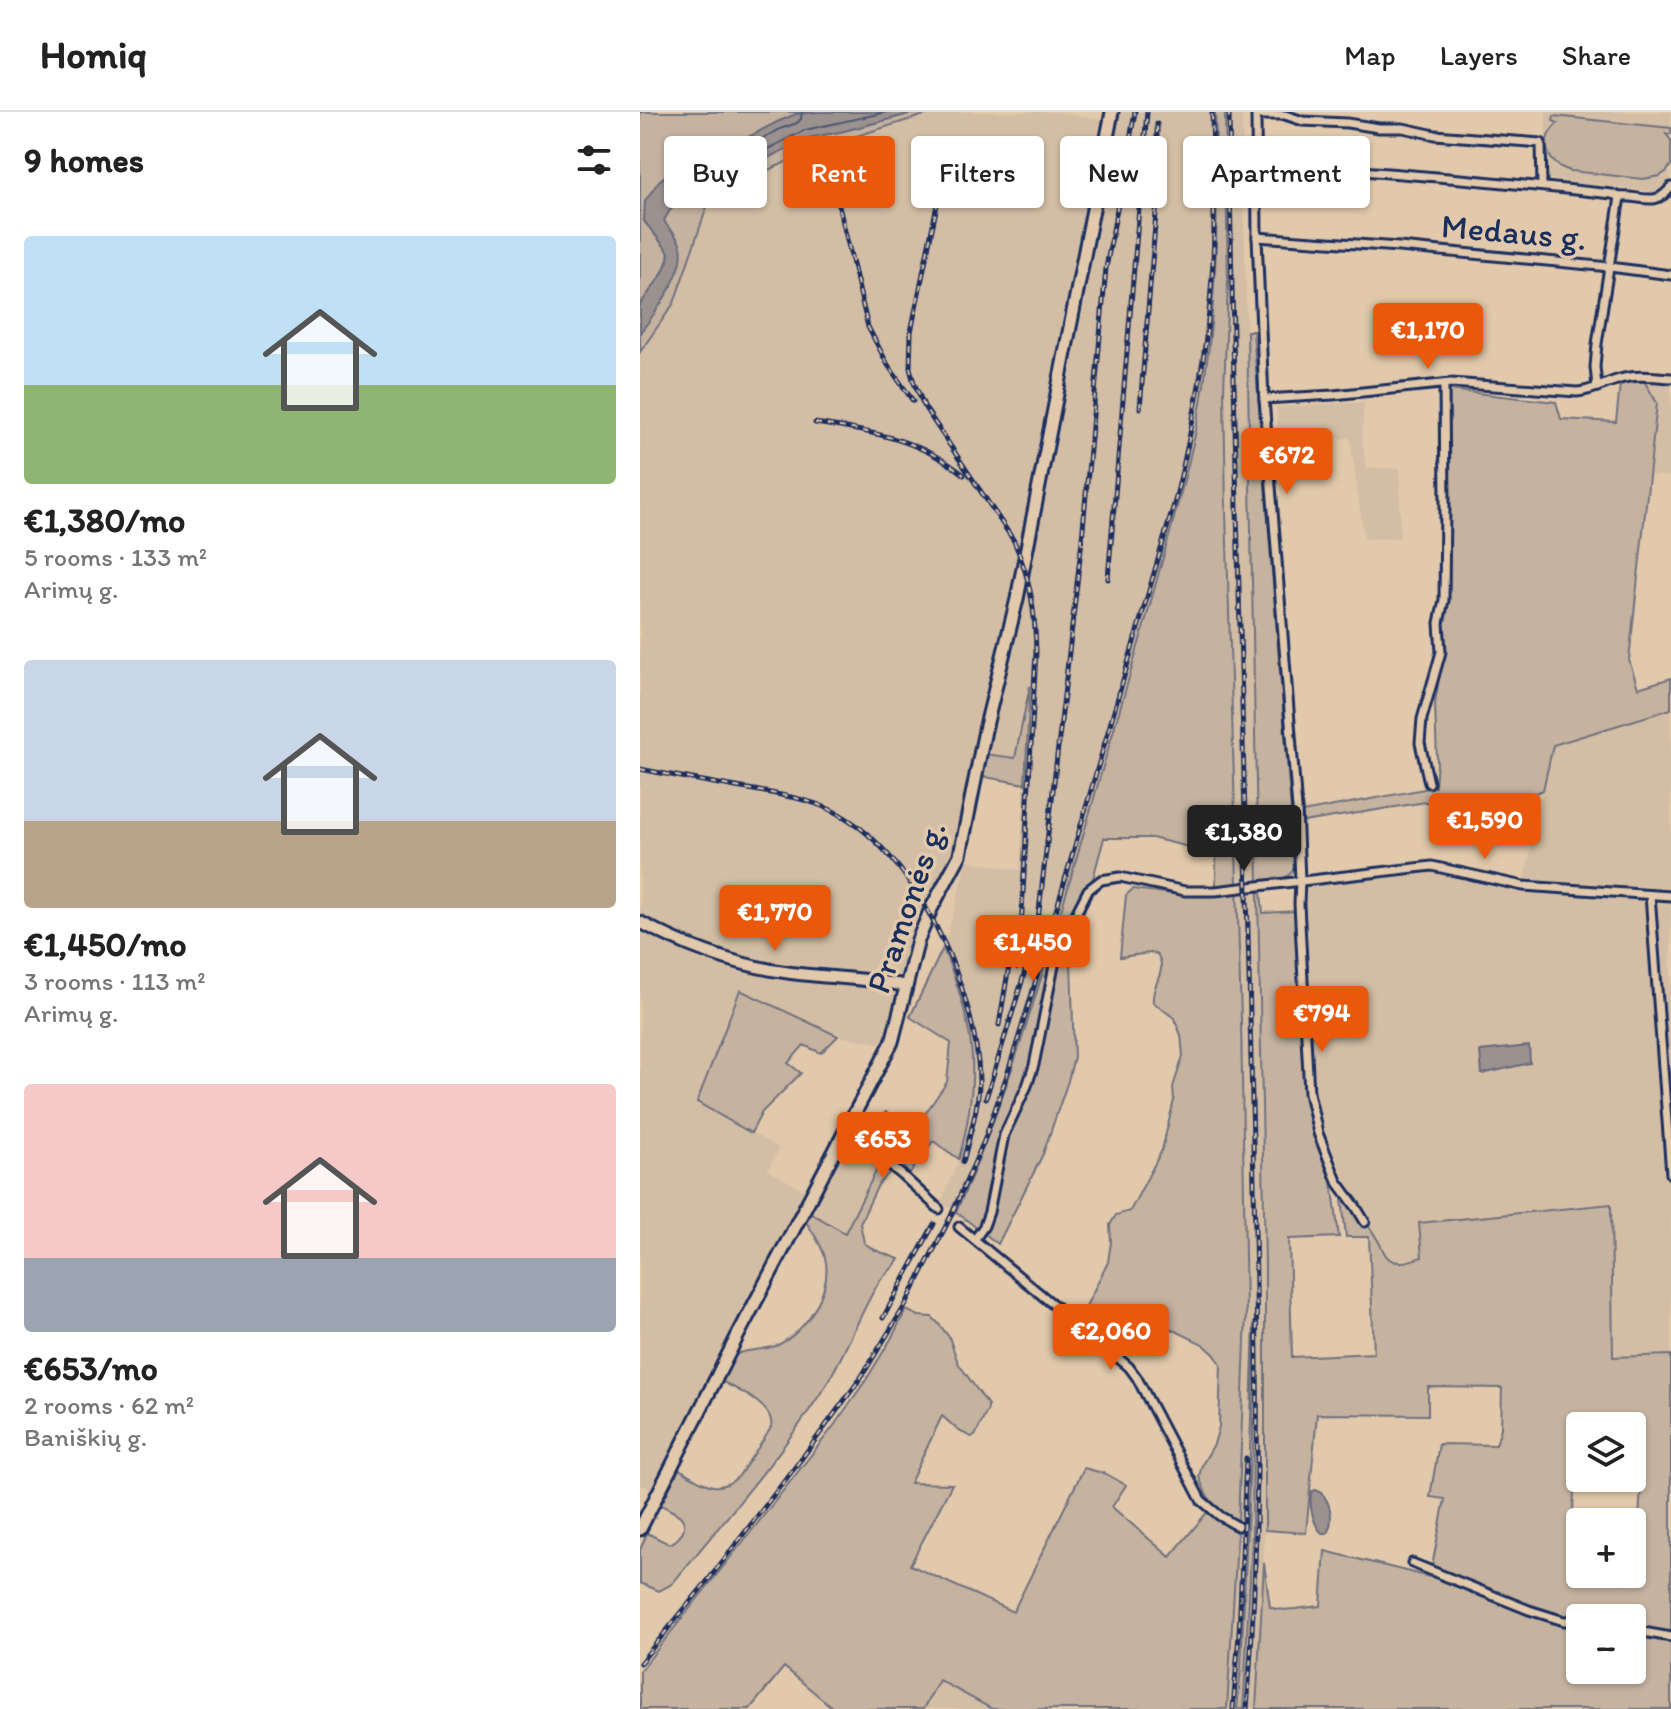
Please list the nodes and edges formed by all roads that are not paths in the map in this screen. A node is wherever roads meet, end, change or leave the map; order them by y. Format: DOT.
graph roads {
  1 [pos="1112,112"];
  2 [pos="1256,113"];
  3 [pos="1256,136"];
  4 [pos="1370,172"];
  5 [pos="1542,186"];
  6 [pos="1671,187"];
  7 [pos="1620,197"];
  8 [pos="1257,208"];
  9 [pos="1257,237"];
  10 [pos="1610,267"];
  11 [pos="1671,275"];
  12 [pos="1671,378"];
  13 [pos="1444,384"];
  14 [pos="1597,387"];
  15 [pos="1264,399"];
  16 [pos="1429,783"];
  17 [pos="1300,880"];
  18 [pos="1650,895"];
  19 [pos="1671,896"];
  20 [pos="640,922"];
  21 [pos="906,986"];
  22 [pos="846,1130"];
  23 [pos="1671,1174"];
  24 [pos="939,1209"];
  25 [pos="1365,1222"];
  26 [pos="959,1227"];
  27 [pos="975,1239"];
  28 [pos="1237,1526"];
  29 [pos="640,1529"];
  30 [pos="1412,1563"];
  31 [pos="1566,1621"];
  32 [pos="1646,1633"];
  33 [pos="1671,1637"];
  1 -- 21 [label="main road, Pramonės g."];
  2 -- 3 [label="street"];
  2 -- 5 [label="street"];
  4 -- 5 [label="street"];
  5 -- 7 [label="street"];
  6 -- 7 [label="street"];
  7 -- 10 [label="street"];
  8 -- 9 [label="street"];
  9 -- 10 [label="street, Medaus g."];
  9 -- 15 [label="street"];
  10 -- 11 [label="street, Medaus g."];
  10 -- 14 [label="street"];
  12 -- 14 [label="street"];
  13 -- 14 [label="street"];
  13 -- 15 [label="street"];
  13 -- 16 [label="street"];
  15 -- 17 [label="street"];
  17 -- 18 [label="street"];
  17 -- 25 [label="street"];
  17 -- 27 [label="street"];
  18 -- 19 [label="street"];
  18 -- 23 [label="street"];
  20 -- 21 [label="main road"];
  21 -- 22 [label="main road, Pramonės g."];
  22 -- 24 [label="street"];
  22 -- 29 [label="main road, Pramonės g."];
  26 -- 27 [label="street"];
  27 -- 28 [label="street"];
  30 -- 31 [label="street"];
  32 -- 33 [label="street"];
}
